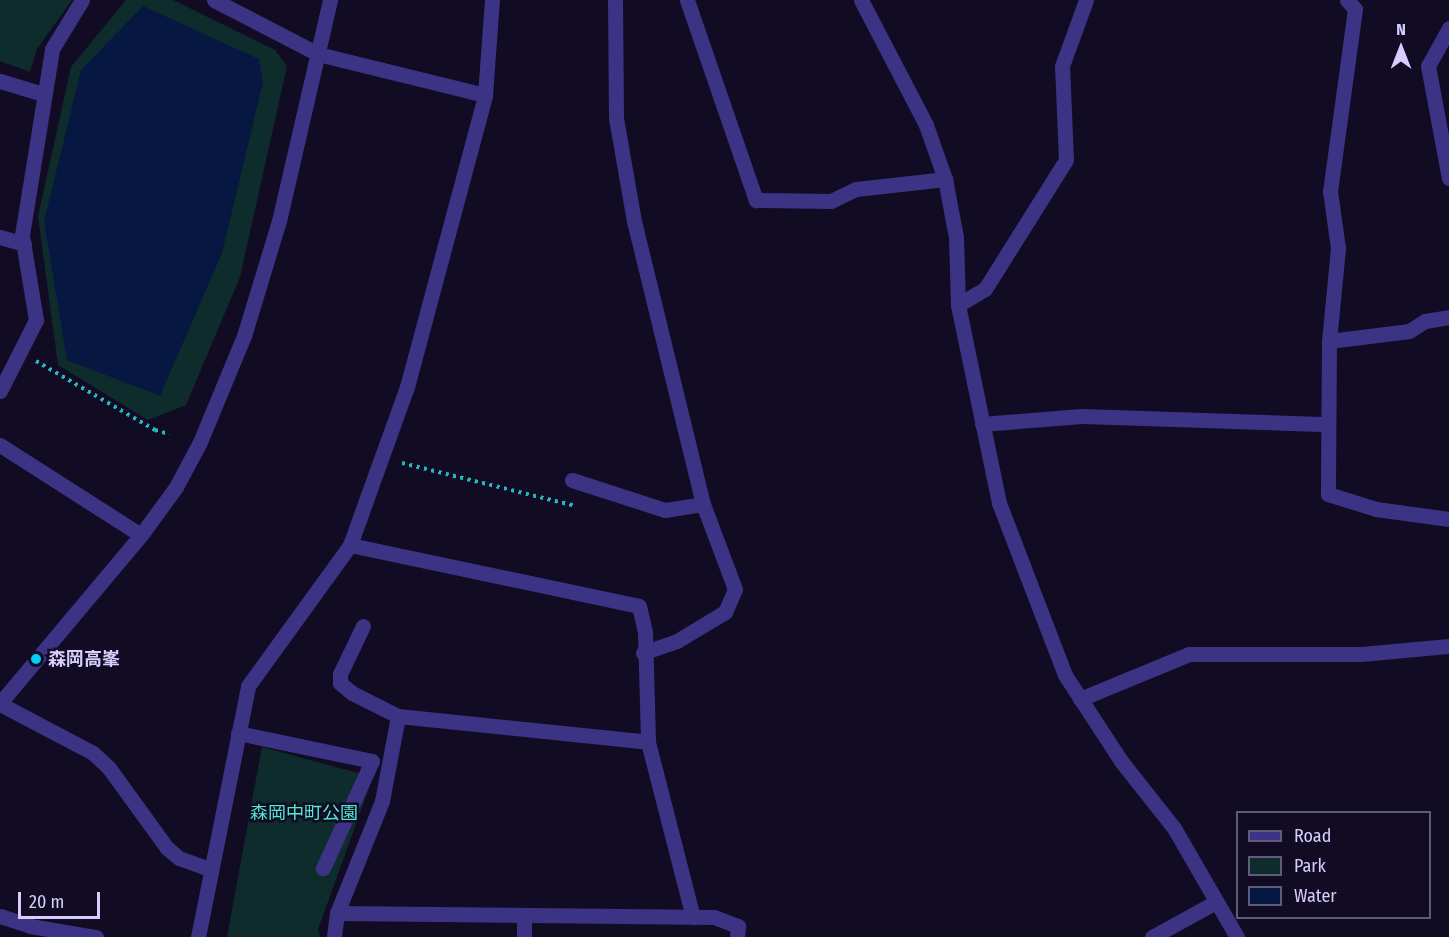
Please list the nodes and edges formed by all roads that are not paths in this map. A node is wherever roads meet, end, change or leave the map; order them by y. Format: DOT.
graph roads {
  1 [pos="82,0"];
  2 [pos="214,0"];
  3 [pos="330,0"];
  4 [pos="492,0"];
  5 [pos="615,0"];
  6 [pos="687,0"];
  7 [pos="861,0"];
  8 [pos="1086,0"];
  9 [pos="1347,0"];
  10 [pos="1449,28"];
  11 [pos="318,54"];
  12 [pos="0,81"];
  13 [pos="43,94"];
  14 [pos="484,95"];
  15 [pos="945,178"];
  16 [pos="1449,178"];
  17 [pos="0,237"];
  18 [pos="24,244"];
  19 [pos="958,305"];
  20 [pos="1449,317"];
  21 [pos="1329,341"];
  22 [pos="0,391"];
  23 [pos="982,424"];
  24 [pos="1328,424"];
  25 [pos="0,445"];
  26 [pos="572,480"];
  27 [pos="703,504"];
  28 [pos="1449,519"];
  29 [pos="141,535"];
  30 [pos="350,545"];
  31 [pos="363,626"];
  32 [pos="1449,646"];
  33 [pos="644,653"];
  34 [pos="1080,699"];
  35 [pos="0,704"];
  36 [pos="398,716"];
  37 [pos="238,733"];
  38 [pos="648,741"];
  39 [pos="323,868"];
  40 [pos="210,869"];
  41 [pos="1216,902"];
  42 [pos="337,913"];
  43 [pos="0,916"];
  44 [pos="693,917"];
  45 [pos="524,918"];
  46 [pos="29,932"];
  47 [pos="96,937"];
  48 [pos="198,937"];
  49 [pos="334,937"];
  50 [pos="524,937"];
  51 [pos="736,937"];
  52 [pos="1152,937"];
  53 [pos="1237,937"];
  1 -- 13 [label="street"];
  2 -- 11 [label="street"];
  3 -- 11 [label="street"];
  4 -- 14 [label="street"];
  5 -- 27 [label="street"];
  6 -- 15 [label="street"];
  7 -- 15 [label="street"];
  8 -- 19 [label="street"];
  9 -- 21 [label="street"];
  10 -- 16 [label="street"];
  11 -- 14 [label="street"];
  11 -- 29 [label="street"];
  12 -- 13 [label="street"];
  13 -- 18 [label="street"];
  14 -- 30 [label="street"];
  15 -- 19 [label="street"];
  17 -- 18 [label="street"];
  18 -- 22 [label="street"];
  19 -- 23 [label="street"];
  20 -- 21 [label="street"];
  21 -- 24 [label="street"];
  23 -- 24 [label="street"];
  23 -- 34 [label="street"];
  24 -- 28 [label="street"];
  25 -- 29 [label="street"];
  26 -- 27 [label="street"];
  27 -- 33 [label="street"];
  29 -- 35 [label="street"];
  30 -- 33 [label="street"];
  30 -- 37 [label="street"];
  31 -- 36 [label="street"];
  32 -- 34 [label="street"];
  33 -- 38 [label="street"];
  34 -- 41 [label="street"];
  35 -- 40 [label="street"];
  36 -- 38 [label="street"];
  36 -- 42 [label="street"];
  37 -- 39 [label="street"];
  37 -- 40 [label="street"];
  38 -- 44 [label="street"];
  40 -- 48 [label="street"];
  41 -- 52 [label="street"];
  41 -- 53 [label="street"];
  42 -- 45 [label="street"];
  42 -- 49 [label="street"];
  43 -- 46 [label="street"];
  44 -- 45 [label="street"];
  44 -- 51 [label="street"];
  45 -- 50 [label="street"];
  46 -- 47 [label="street"];
}
